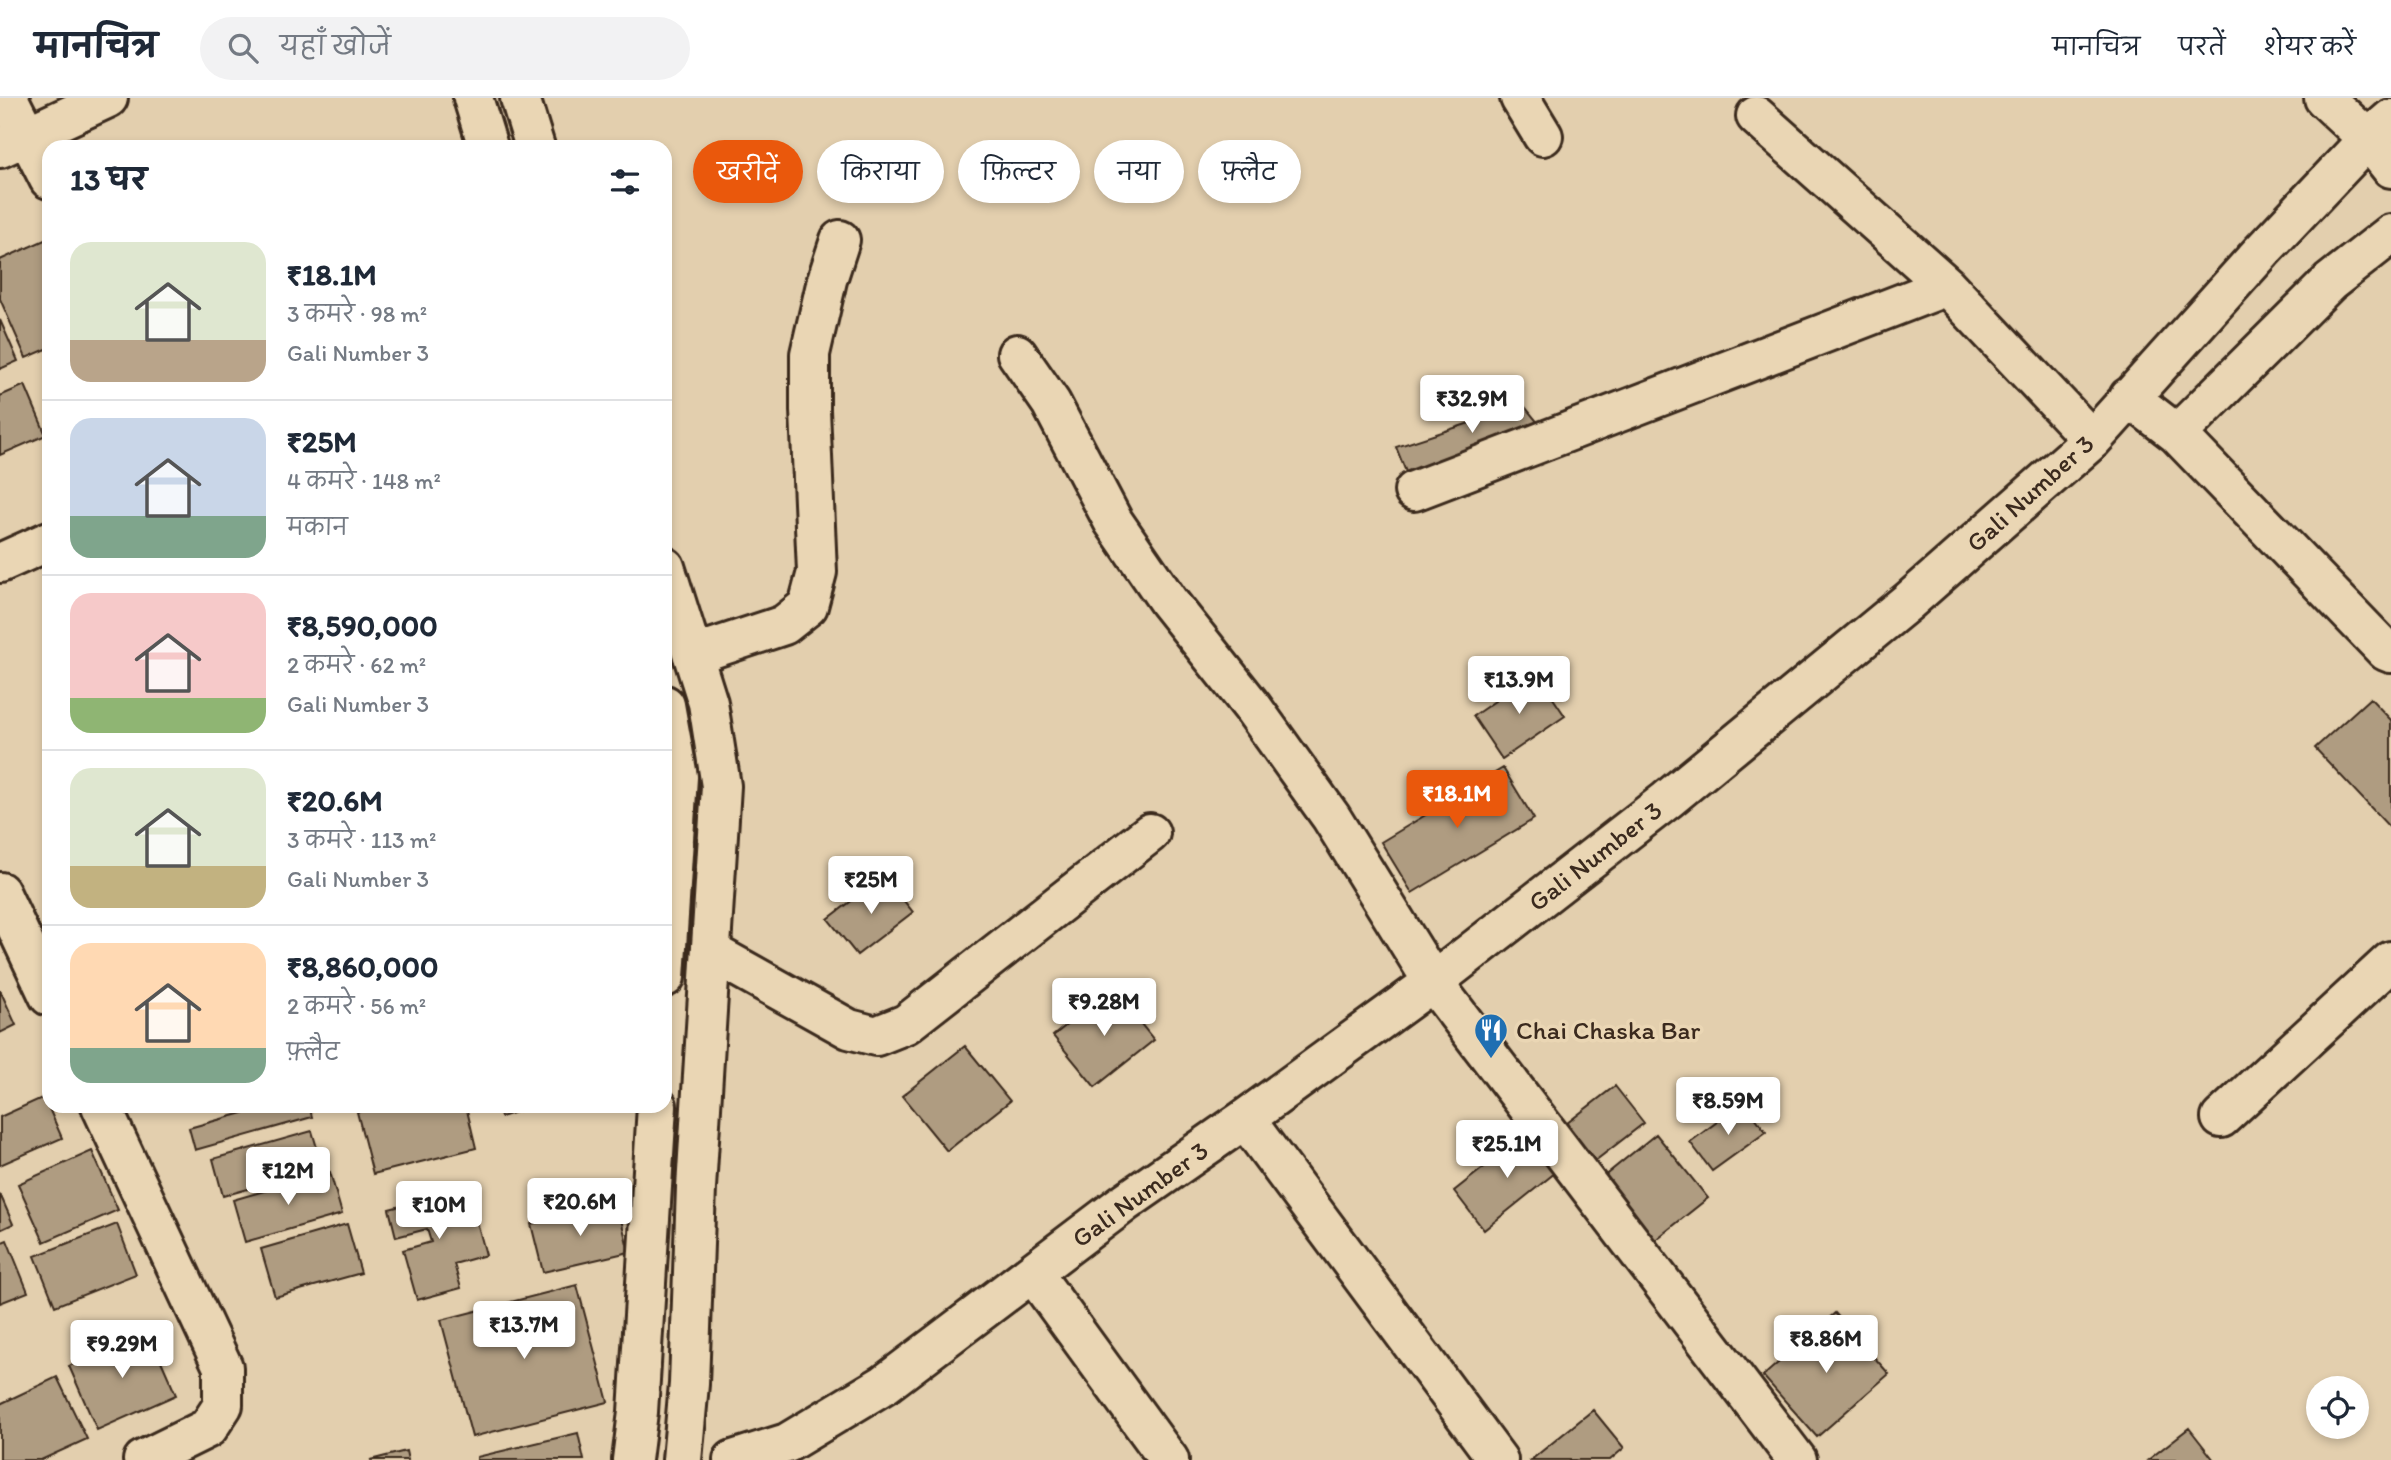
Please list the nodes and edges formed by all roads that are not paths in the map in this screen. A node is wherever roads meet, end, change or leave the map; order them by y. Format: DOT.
graph roads {
  1 [pos="8,98"];
  2 [pos="108,98"];
  3 [pos="473,98"];
  4 [pos="520,98"];
  5 [pos="1520,98"];
  6 [pos="2324,98"];
  7 [pos="1756,116"];
  8 [pos="1543,136"];
  9 [pos="486,140"];
  10 [pos="533,140"];
  11 [pos="13,142"];
  12 [pos="2383,142"];
  13 [pos="42,172"];
  14 [pos="2391,234"];
  15 [pos="840,240"];
  16 [pos="1947,286"];
  17 [pos="1017,354"];
  18 [pos="2129,397"];
  19 [pos="2177,435"];
  20 [pos="2092,440"];
  21 [pos="1414,491"];
  22 [pos="42,544"];
  23 [pos="0,563"];
  24 [pos="672,589"];
  25 [pos="2391,653"];
  26 [pos="693,655"];
  27 [pos="672,744"];
  28 [pos="1150,833"];
  29 [pos="672,869"];
  30 [pos="0,892"];
  31 [pos="711,952"];
  32 [pos="2391,961"];
  33 [pos="42,981"];
  34 [pos="1433,982"];
  35 [pos="104,1113"];
  36 [pos="657,1113"];
  37 [pos="2221,1118"];
  38 [pos="1245,1119"];
  39 [pos="1033,1273"];
  40 [pos="143,1460"];
  41 [pos="632,1460"];
  42 [pos="682,1460"];
  43 [pos="733,1460"];
  44 [pos="1169,1460"];
  45 [pos="1498,1460"];
  46 [pos="1797,1460"];
  1 -- 11 [label="street"];
  2 -- 11 [label="street"];
  3 -- 9 [label="street"];
  4 -- 10 [label="street"];
  5 -- 8 [label="street"];
  6 -- 12 [label="street"];
  7 -- 16 [label="street"];
  11 -- 13 [label="street"];
  12 -- 18 [label="street, Gali Number 3"];
  14 -- 19 [label="street"];
  15 -- 26 [label="street"];
  16 -- 20 [label="street"];
  16 -- 21 [label="street"];
  17 -- 34 [label="street"];
  18 -- 19 [label="street"];
  18 -- 20 [label="street, Gali Number 3"];
  19 -- 25 [label="street"];
  20 -- 34 [label="street, Gali Number 3"];
  22 -- 23 [label="street"];
  24 -- 26 [label="street"];
  26 -- 31 [label="street"];
  27 -- 29 [label="street"];
  28 -- 31 [label="street"];
  30 -- 33 [label="street"];
  31 -- 42 [label="street"];
  32 -- 37 [label="street"];
  34 -- 38 [label="street, Gali Number 3"];
  34 -- 46 [label="street"];
  35 -- 40 [label="street"];
  36 -- 41 [label="street"];
  38 -- 39 [label="street, Gali Number 3"];
  38 -- 45 [label="street"];
  39 -- 43 [label="street, Gali Number 3"];
  39 -- 44 [label="street"];
}
